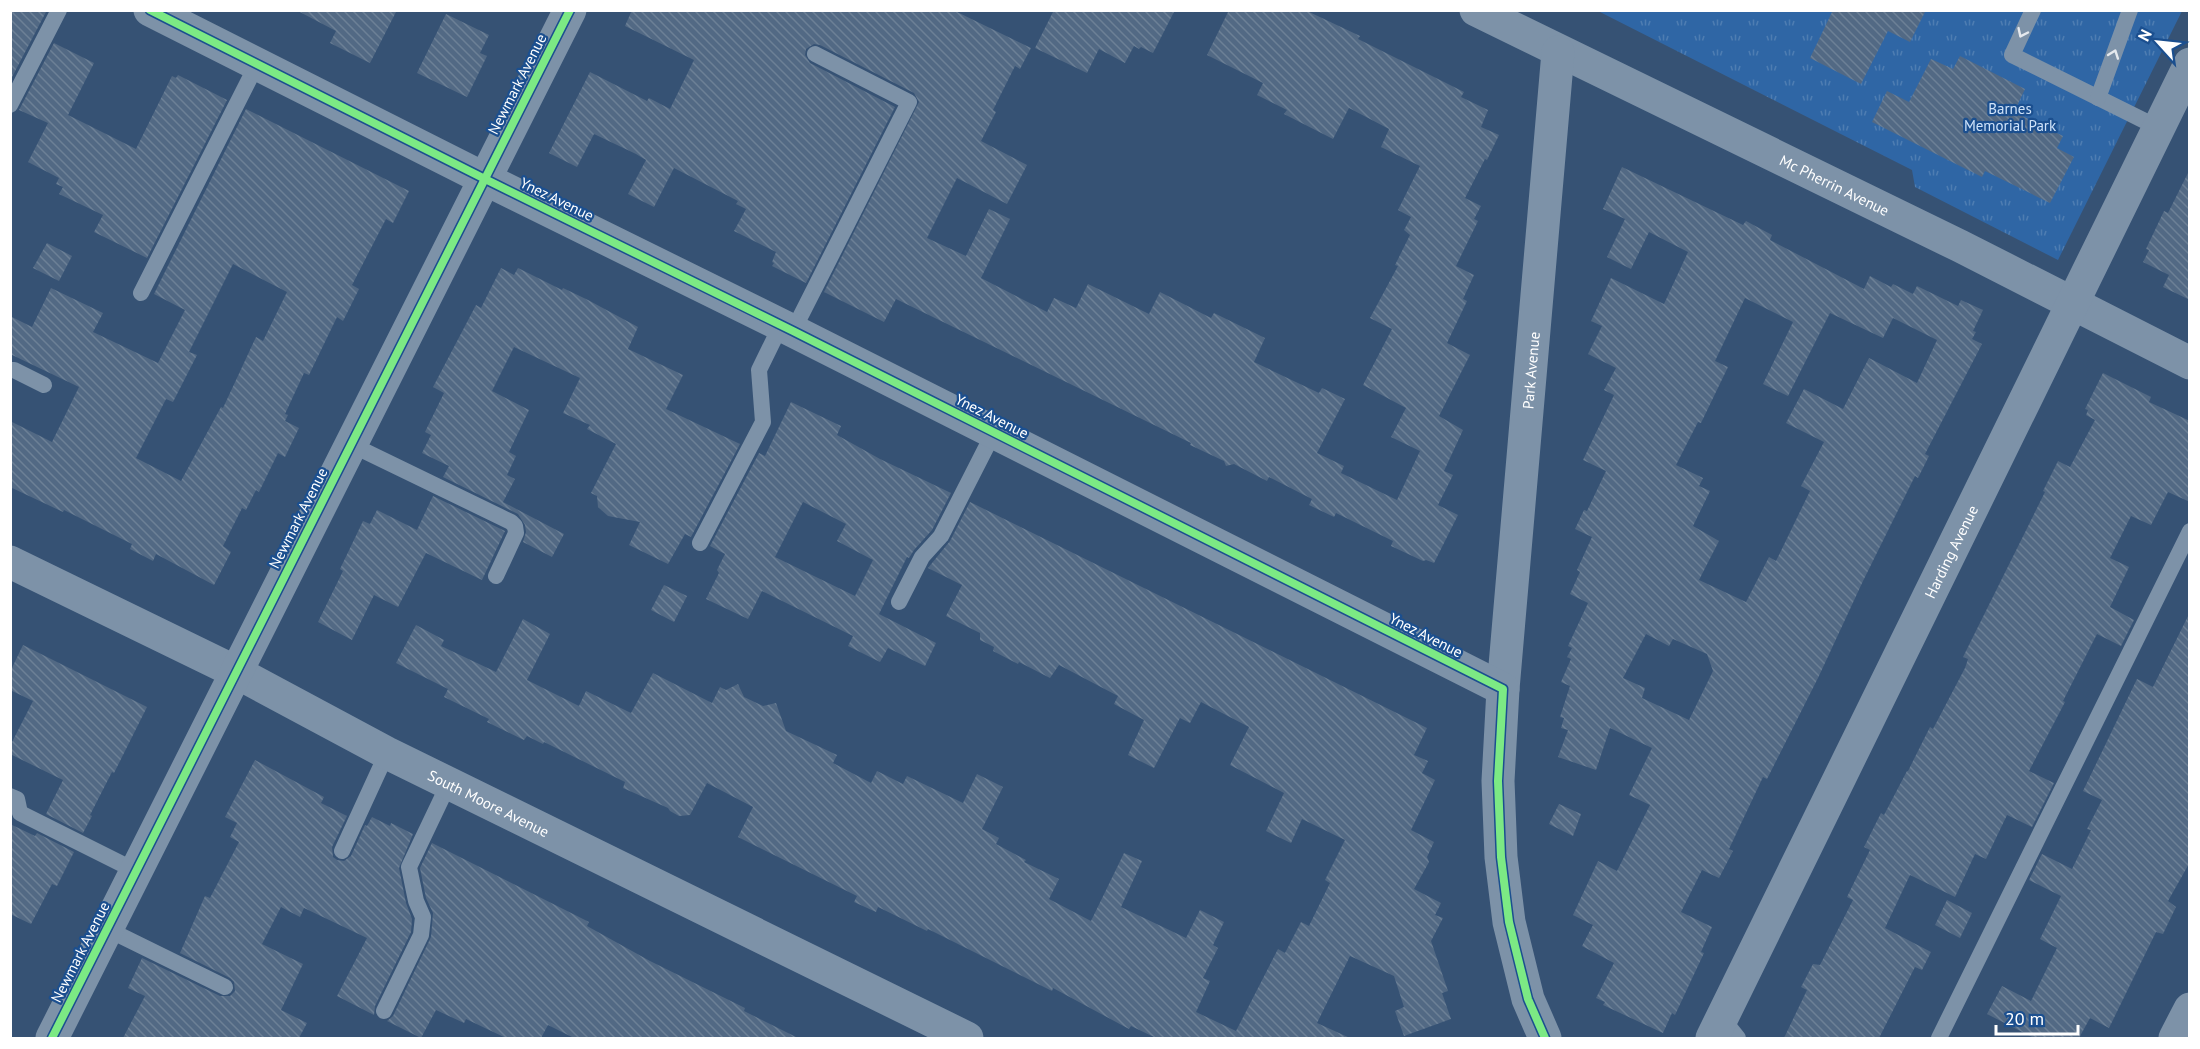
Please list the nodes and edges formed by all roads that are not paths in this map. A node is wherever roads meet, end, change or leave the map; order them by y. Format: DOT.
graph roads {
  1 [pos="59,10"];
  2 [pos="150,10"];
  3 [pos="570,10"];
  4 [pos="1476,10"];
  5 [pos="2033,10"];
  6 [pos="2130,10"];
  7 [pos="1558,52"];
  8 [pos="815,54"];
  9 [pos="257,64"];
  10 [pos="2190,64"];
  11 [pos="2098,98"];
  12 [pos="10,105"];
  13 [pos="2159,128"];
  14 [pos="485,179"];
  15 [pos="141,293"];
  16 [pos="2072,305"];
  17 [pos="787,328"];
  18 [pos="2190,363"];
  19 [pos="10,370"];
  20 [pos="44,385"];
  21 [pos="994,432"];
  22 [pos="350,444"];
  23 [pos="2190,531"];
  24 [pos="700,543"];
  25 [pos="10,562"];
  26 [pos="496,576"];
  27 [pos="899,602"];
  28 [pos="236,672"];
  29 [pos="1503,689"];
  30 [pos="387,753"];
  31 [pos="449,783"];
  32 [pos="10,796"];
  33 [pos="342,851"];
  34 [pos="136,871"];
  35 [pos="107,929"];
  36 [pos="225,987"];
  37 [pos="2190,1009"];
  38 [pos="384,1011"];
  39 [pos="1724,1032"];
  40 [pos="52,1038"];
  41 [pos="968,1038"];
  42 [pos="1545,1038"];
  43 [pos="1940,1038"];
  44 [pos="2175,1038"];
  1 -- 12 [label="lane"];
  2 -- 9 [label="street, Ynez Avenue"];
  3 -- 14 [label="street, Newmark Avenue"];
  4 -- 7 [label="street, Mc Pherrin Avenue"];
  5 -- 11 [label="lane, one-way"];
  11 -- 6 [label="lane, one-way"];
  7 -- 16 [label="street, Mc Pherrin Avenue"];
  7 -- 29 [label="street, Park Avenue"];
  8 -- 17 [label="lane"];
  9 -- 14 [label="street, Ynez Avenue"];
  9 -- 15 [label="lane"];
  10 -- 13 [label="street, Harding Avenue"];
  11 -- 13 [label="lane"];
  13 -- 16 [label="street, Harding Avenue"];
  14 -- 17 [label="street, Ynez Avenue"];
  14 -- 22 [label="street, Newmark Avenue"];
  16 -- 18 [label="street, Mc Pherrin Avenue"];
  16 -- 39 [label="street, Harding Avenue"];
  17 -- 21 [label="street, Ynez Avenue"];
  17 -- 24 [label="lane"];
  19 -- 20 [label="lane"];
  21 -- 27 [label="lane"];
  21 -- 29 [label="street, Ynez Avenue"];
  22 -- 26 [label="lane"];
  22 -- 28 [label="street, Newmark Avenue"];
  23 -- 43 [label="lane"];
  25 -- 28 [label="street, South Moore Avenue"];
  28 -- 30 [label="street, South Moore Avenue"];
  28 -- 34 [label="street, Newmark Avenue"];
  29 -- 42 [label="street"];
  30 -- 31 [label="street, South Moore Avenue"];
  30 -- 33 [label="lane"];
  31 -- 38 [label="lane"];
  31 -- 41 [label="street, South Moore Avenue"];
  32 -- 34 [label="lane"];
  34 -- 35 [label="street, Newmark Avenue"];
  35 -- 36 [label="lane"];
  35 -- 40 [label="street, Newmark Avenue"];
  37 -- 44 [label="street"];
}
